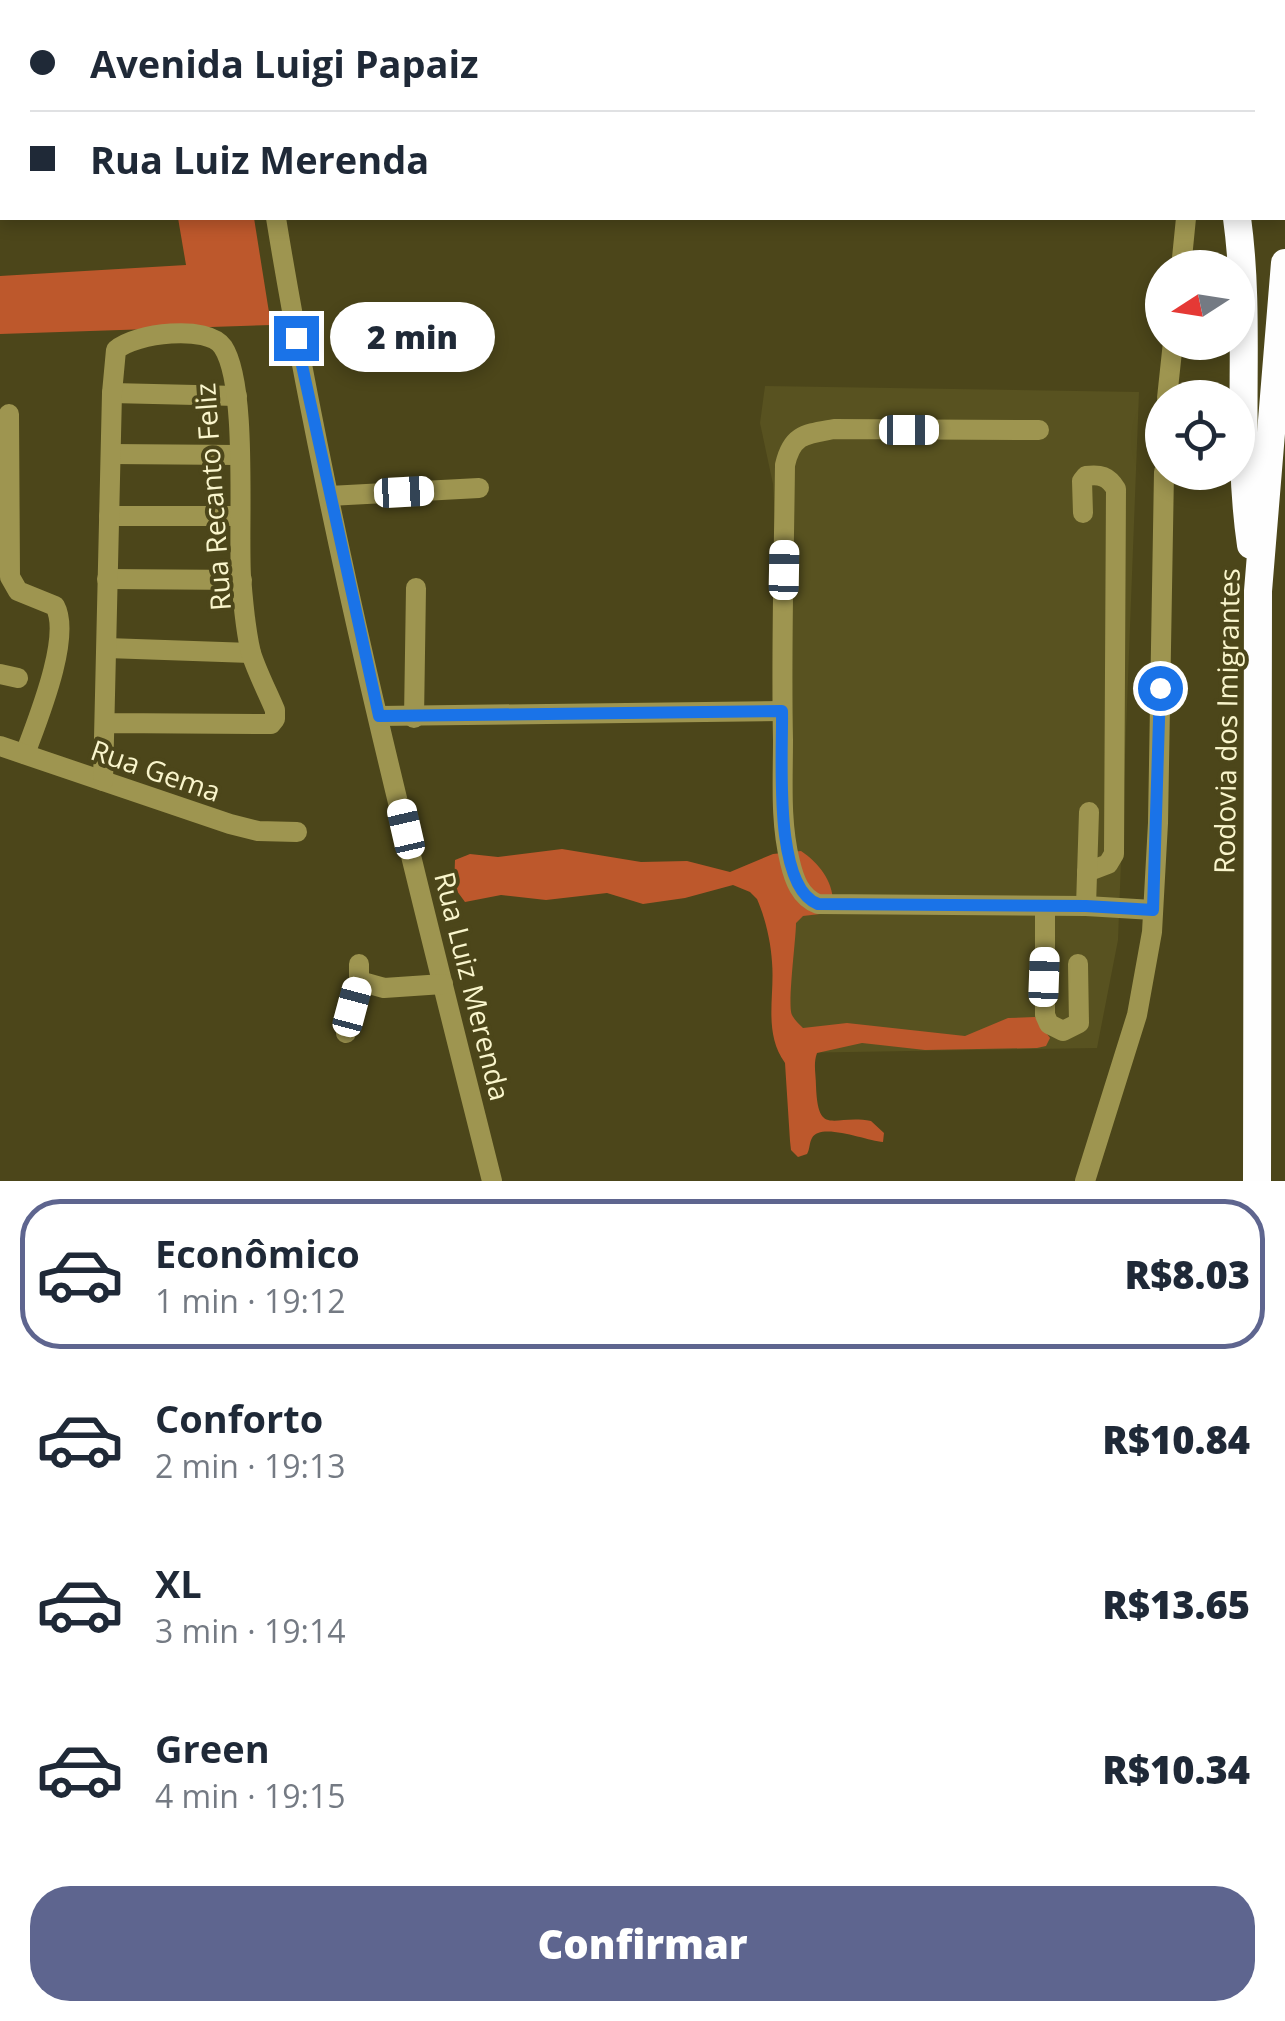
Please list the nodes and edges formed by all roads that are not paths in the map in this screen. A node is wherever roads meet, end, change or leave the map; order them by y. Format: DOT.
graph roads {
  1 [pos="276,220"];
  2 [pos="1186,220"];
  3 [pos="1237,220"];
  4 [pos="1183,250"];
  5 [pos="1285,263"];
  6 [pos="112,394"];
  7 [pos="237,396"];
  8 [pos="9,414"];
  9 [pos="1039,430"];
  10 [pos="111,454"];
  11 [pos="238,455"];
  12 [pos="480,488"];
  13 [pos="1164,490"];
  14 [pos="329,496"];
  15 [pos="1083,513"];
  16 [pos="109,516"];
  17 [pos="238,516"];
  18 [pos="107,579"];
  19 [pos="242,580"];
  20 [pos="416,588"];
  21 [pos="1258,591"];
  22 [pos="108,648"];
  23 [pos="251,653"];
  24 [pos="782,711"];
  25 [pos="379,716"];
  26 [pos="414,718"];
  27 [pos="106,723"];
  28 [pos="0,746"];
  29 [pos="26,754"];
  30 [pos="103,782"];
  31 [pos="1089,812"];
  32 [pos="297,832"];
  33 [pos="1087,872"];
  34 [pos="1045,906"];
  35 [pos="1086,906"];
  36 [pos="1153,910"];
  37 [pos="1078,964"];
  38 [pos="443,984"];
  39 [pos="346,1032"];
  40 [pos="492,1181"];
  41 [pos="1085,1181"];
  42 [pos="1257,1181"];
  1 -- 14 [label="street, Rua Luiz Merenda"];
  2 -- 4 [label="street"];
  3 -- 21 [label="highway"];
  5 -- 21 [label="highway, Rodovia dos Imigrantes"];
  6 -- 7 [label="street"];
  6 -- 7 [label="street, Rua Recanto Feliz"];
  6 -- 10 [label="street, Rua Recanto Feliz"];
  7 -- 11 [label="street, Rua Recanto Feliz"];
  8 -- 29 [label="street"];
  9 -- 24 [label="street"];
  10 -- 11 [label="street"];
  10 -- 16 [label="street, Rua Recanto Feliz"];
  11 -- 17 [label="street, Rua Recanto Feliz"];
  12 -- 14 [label="street"];
  13 -- 36 [label="street"];
  14 -- 25 [label="street, Rua Luiz Merenda"];
  15 -- 33 [label="street"];
  16 -- 17 [label="street"];
  16 -- 18 [label="street, Rua Recanto Feliz"];
  17 -- 19 [label="street, Rua Recanto Feliz"];
  18 -- 19 [label="street"];
  18 -- 22 [label="street, Rua Recanto Feliz"];
  19 -- 23 [label="street, Rua Recanto Feliz"];
  20 -- 26 [label="street"];
  21 -- 42 [label="highway, Rodovia dos Imigrantes"];
  22 -- 23 [label="street"];
  22 -- 27 [label="street, Rua Recanto Feliz"];
  23 -- 27 [label="street, Rua Recanto Feliz"];
  24 -- 26 [label="street"];
  24 -- 34 [label="street"];
  25 -- 26 [label="street"];
  25 -- 38 [label="street, Rua Luiz Merenda"];
  27 -- 30 [label="street, Rua Recanto Feliz"];
  28 -- 29 [label="street, Rua Gema"];
  29 -- 30 [label="street, Rua Gema"];
  30 -- 32 [label="street, Rua Gema"];
  31 -- 33 [label="street"];
  33 -- 35 [label="street"];
  34 -- 35 [label="street"];
  34 -- 37 [label="street"];
  35 -- 36 [label="street"];
  36 -- 41 [label="street"];
  38 -- 39 [label="street"];
  38 -- 40 [label="street, Rua Luiz Merenda"];
}
